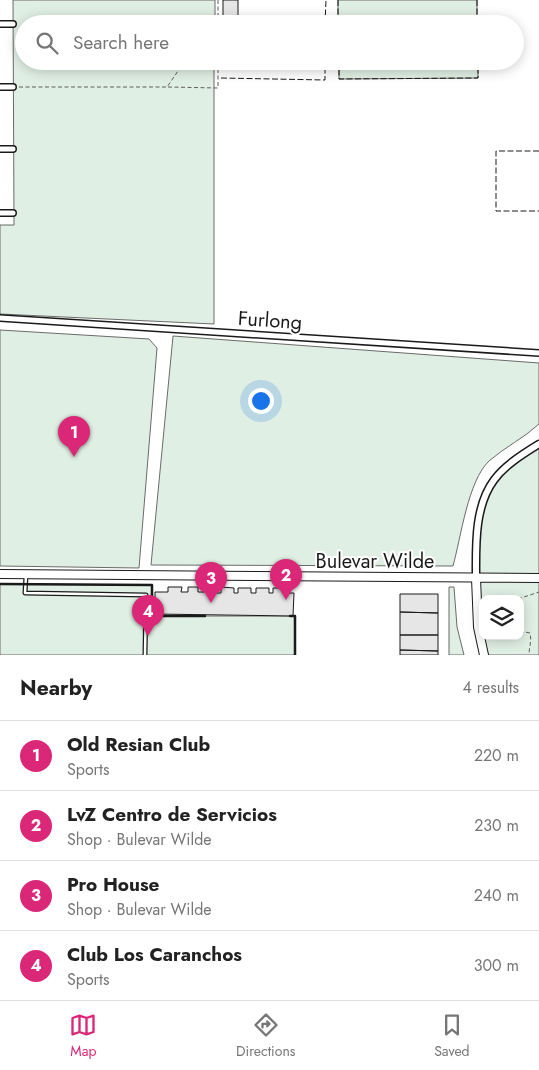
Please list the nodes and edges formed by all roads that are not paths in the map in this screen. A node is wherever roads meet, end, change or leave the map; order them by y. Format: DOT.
graph roads {
  1 [pos="0,24"];
  2 [pos="13,24"];
  3 [pos="0,87"];
  4 [pos="13,87"];
  5 [pos="0,149"];
  6 [pos="13,149"];
  7 [pos="0,213"];
  8 [pos="14,213"];
  9 [pos="0,318"];
  10 [pos="539,353"];
  11 [pos="539,444"];
  12 [pos="0,574"];
  13 [pos="26,575"];
  14 [pos="476,578"];
  15 [pos="539,578"];
  16 [pos="145,655"];
  17 [pos="484,655"];
  1 -- 2 [label="street"];
  3 -- 4 [label="street"];
  5 -- 6 [label="street"];
  7 -- 8 [label="street"];
  9 -- 10 [label="street, Furlong"];
  11 -- 14 [label="street"];
  12 -- 13 [label="main road, Bulevar Wilde"];
  13 -- 14 [label="main road, Bulevar Wilde"];
  13 -- 16 [label="lane"];
  14 -- 15 [label="main road, Bulevar Wilde"];
  14 -- 17 [label="main road"];
}
